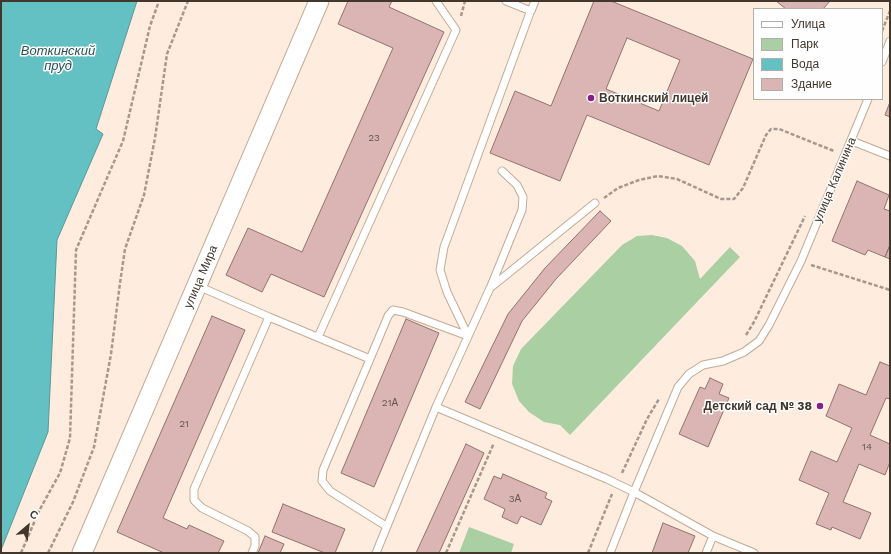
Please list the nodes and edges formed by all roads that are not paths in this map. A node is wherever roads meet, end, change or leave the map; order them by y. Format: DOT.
graph roads {
  1 [pos="319,1"];
  2 [pos="436,1"];
  3 [pos="506,1"];
  4 [pos="535,1"];
  5 [pos="531,10"];
  6 [pos="890,41"];
  7 [pos="883,59"];
  8 [pos="868,100"];
  9 [pos="852,141"];
  10 [pos="890,156"];
  11 [pos="502,171"];
  12 [pos="595,203"];
  13 [pos="198,286"];
  14 [pos="490,288"];
  15 [pos="269,317"];
  16 [pos="468,336"];
  17 [pos="318,337"];
  18 [pos="370,359"];
  19 [pos="436,407"];
  20 [pos="634,492"];
  21 [pos="386,526"];
  22 [pos="713,536"];
  23 [pos="82,553"];
  24 [pos="252,553"];
  25 [pos="376,553"];
  26 [pos="610,553"];
  27 [pos="706,553"];
  28 [pos="754,553"];
  1 -- 13 [label="main road, улица Мира"];
  2 -- 17 [label="lane"];
  3 -- 5 [label="lane"];
  4 -- 5 [label="lane"];
  5 -- 16 [label="lane"];
  6 -- 7 [label="lane"];
  8 -- 9 [label="lane, улица Калинина"];
  9 -- 10 [label="lane"];
  9 -- 20 [label="lane, улица Калинина"];
  11 -- 14 [label="lane"];
  12 -- 14 [label="lane"];
  13 -- 15 [label="lane"];
  13 -- 23 [label="main road, улица Мира"];
  14 -- 16 [label="lane"];
  15 -- 17 [label="lane"];
  15 -- 24 [label="lane"];
  16 -- 18 [label="lane"];
  16 -- 19 [label="lane"];
  17 -- 18 [label="lane"];
  18 -- 21 [label="lane"];
  19 -- 20 [label="lane"];
  19 -- 21 [label="lane"];
  20 -- 22 [label="lane"];
  20 -- 26 [label="lane, улица Калинина"];
  21 -- 25 [label="lane"];
  22 -- 27 [label="lane"];
  22 -- 28 [label="lane"];
}
